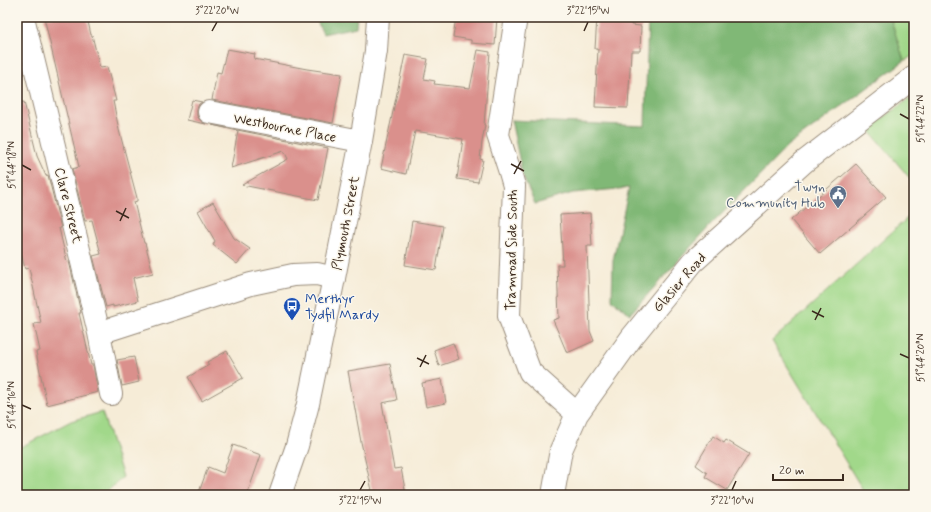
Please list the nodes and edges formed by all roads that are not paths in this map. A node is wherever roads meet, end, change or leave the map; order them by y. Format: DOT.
graph roads {
  1 [pos="23,17"];
  2 [pos="378,17"];
  3 [pos="516,17"];
  4 [pos="914,77"];
  5 [pos="209,112"];
  6 [pos="361,141"];
  7 [pos="334,278"];
  8 [pos="99,333"];
  9 [pos="111,394"];
  10 [pos="576,414"];
  11 [pos="280,495"];
  12 [pos="553,495"];
  1 -- 8 [label="street, Clare Street"];
  2 -- 6 [label="street, Plymouth Street"];
  3 -- 10 [label="street, Tramroad Side South"];
  4 -- 10 [label="street, Glasier Road"];
  5 -- 6 [label="street, Westbourne Place"];
  6 -- 7 [label="street, Plymouth Street"];
  7 -- 8 [label="street"];
  7 -- 11 [label="street, Plymouth Street"];
  8 -- 9 [label="street, Clare Street"];
  10 -- 12 [label="street, Glasier Road"];
}
